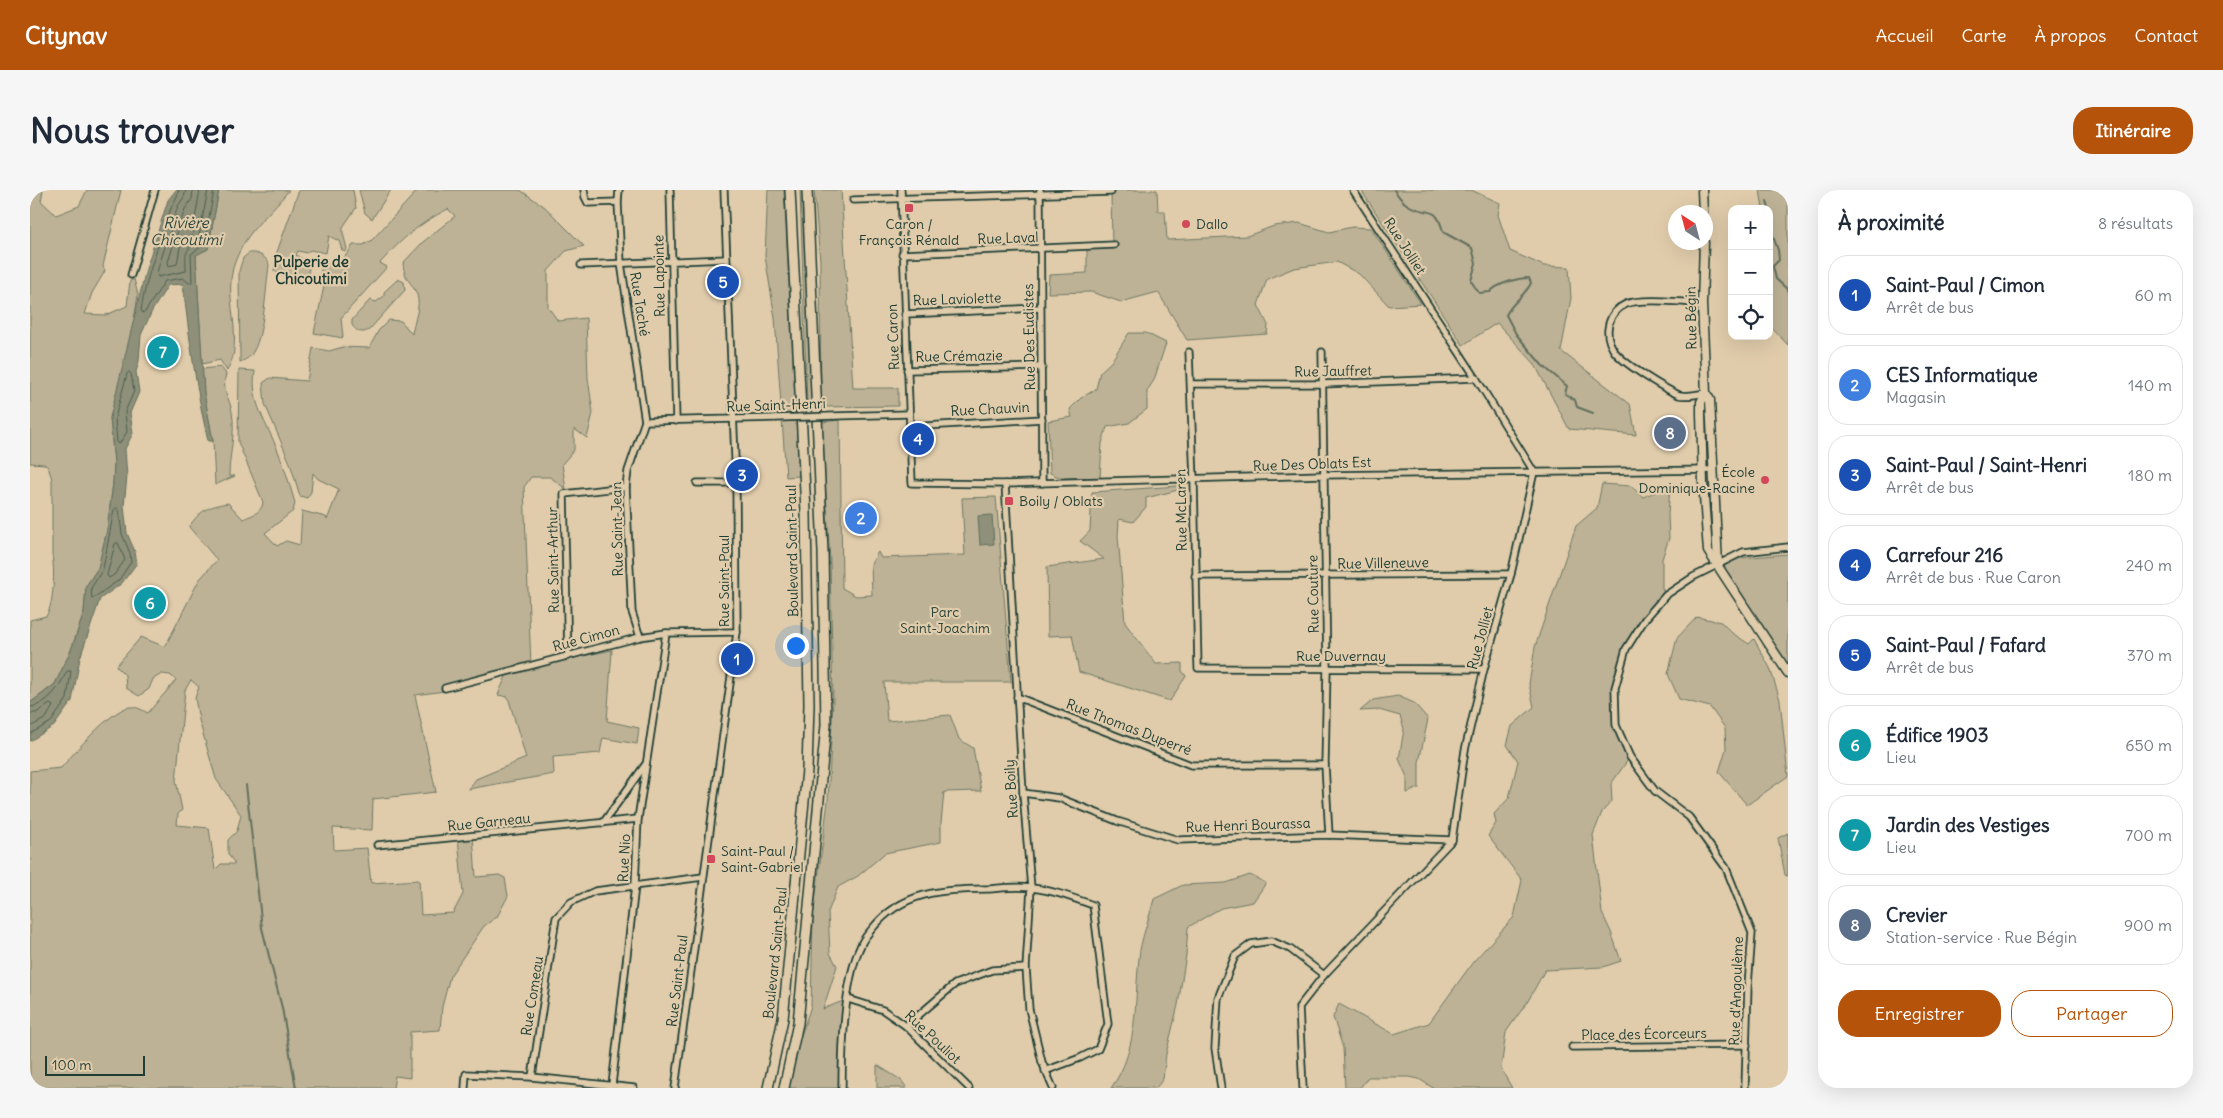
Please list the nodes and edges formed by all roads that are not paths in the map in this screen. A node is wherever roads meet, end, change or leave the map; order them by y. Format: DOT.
graph roads {
  1 [pos="155,190"];
  2 [pos="584,190"];
  3 [pos="619,190"];
  4 [pos="670,190"];
  5 [pos="724,190"];
  6 [pos="790,190"];
  7 [pos="807,190"];
  8 [pos="901,190"];
  9 [pos="1354,190"];
  10 [pos="1702,190"];
  11 [pos="1040,192"];
  12 [pos="1111,192"];
  13 [pos="901,198"];
  14 [pos="853,200"];
  15 [pos="618,202"];
  16 [pos="1703,205"];
  17 [pos="1114,245"];
  18 [pos="1040,249"];
  19 [pos="1704,250"];
  20 [pos="902,254"];
  21 [pos="726,258"];
  22 [pos="671,261"];
  23 [pos="621,263"];
  24 [pos="581,265"];
  25 [pos="131,275"];
  26 [pos="1702,304"];
  27 [pos="1040,308"];
  28 [pos="905,314"];
  29 [pos="1189,352"];
  30 [pos="1322,352"];
  31 [pos="1042,367"];
  32 [pos="907,370"];
  33 [pos="1476,378"];
  34 [pos="1191,384"];
  35 [pos="1322,384"];
  36 [pos="1706,393"];
  37 [pos="908,414"];
  38 [pos="734,419"];
  39 [pos="1042,419"];
  40 [pos="645,421"];
  41 [pos="676,421"];
  42 [pos="909,427"];
  43 [pos="1702,470"];
  44 [pos="1713,470"];
  45 [pos="1534,472"];
  46 [pos="1322,476"];
  47 [pos="1194,480"];
  48 [pos="912,482"];
  49 [pos="696,483"];
  50 [pos="736,483"];
  51 [pos="1042,483"];
  52 [pos="1005,484"];
  53 [pos="626,487"];
  54 [pos="1788,547"];
  55 [pos="1718,564"];
  56 [pos="1511,574"];
  57 [pos="1195,576"];
  58 [pos="1325,576"];
  59 [pos="737,632"];
  60 [pos="666,633"];
  61 [pos="640,637"];
  62 [pos="568,656"];
  63 [pos="1198,668"];
  64 [pos="1327,668"];
  65 [pos="1484,669"];
  66 [pos="1788,673"];
  67 [pos="444,688"];
  68 [pos="1017,697"];
  69 [pos="646,763"];
  70 [pos="1325,765"];
  71 [pos="1023,793"];
  72 [pos="638,819"];
  73 [pos="603,823"];
  74 [pos="1329,835"];
  75 [pos="1452,840"];
  76 [pos="377,845"];
  77 [pos="703,877"];
  78 [pos="635,886"];
  79 [pos="1030,888"];
  80 [pos="1026,968"];
  81 [pos="1324,975"];
  82 [pos="848,999"];
  83 [pos="906,1026"];
  84 [pos="1747,1045"];
  85 [pos="1572,1047"];
  86 [pos="1045,1071"];
  87 [pos="532,1077"];
  88 [pos="612,1085"];
  89 [pos="465,1088"];
  90 [pos="634,1088"];
  91 [pos="675,1088"];
  92 [pos="768,1088"];
  93 [pos="784,1088"];
  94 [pos="842,1088"];
  95 [pos="969,1088"];
  96 [pos="1053,1088"];
  97 [pos="1221,1088"];
  98 [pos="1303,1088"];
  99 [pos="1745,1088"];
  1 -- 25 [label="street"];
  2 -- 15 [label="street"];
  3 -- 15 [label="street, Rue Taché"];
  4 -- 22 [label="street, Rue Lapointe"];
  5 -- 21 [label="street, Rue Saint-Paul"];
  6 -- 92 [label="main road, Boulevard Saint-Paul"];
  7 -- 93 [label="main road, Boulevard Saint-Paul"];
  8 -- 13 [label="street, Rue Caron"];
  9 -- 33 [label="street, Rue Jolliet"];
  10 -- 16 [label="street"];
  11 -- 12 [label="street"];
  11 -- 13 [label="street"];
  11 -- 18 [label="street, Rue Des Eudistes"];
  13 -- 14 [label="street"];
  13 -- 20 [label="street, Rue Caron"];
  15 -- 23 [label="street, Rue Taché"];
  17 -- 18 [label="street, Rue Laval"];
  18 -- 20 [label="street, Rue Laval"];
  18 -- 27 [label="street, Rue Des Eudistes"];
  19 -- 26 [label="street, Rue Bégin"];
  20 -- 28 [label="street, Rue Caron"];
  21 -- 22 [label="street"];
  21 -- 38 [label="street, Rue Saint-Paul"];
  22 -- 23 [label="street"];
  22 -- 41 [label="street, Rue Lapointe"];
  23 -- 24 [label="street"];
  23 -- 40 [label="street, Rue Taché"];
  26 -- 36 [label="street, Rue Bégin"];
  26 -- 36 [label="street"];
  27 -- 28 [label="street, Rue Laviolette"];
  27 -- 31 [label="street, Rue Des Eudistes"];
  28 -- 32 [label="street, Rue Caron"];
  29 -- 34 [label="street, Rue McLaren"];
  30 -- 35 [label="street, Rue Couture"];
  31 -- 32 [label="street, Rue Crémazie"];
  31 -- 39 [label="street, Rue Des Eudistes"];
  32 -- 37 [label="street, Rue Caron"];
  33 -- 35 [label="street, Rue Jauffret"];
  33 -- 45 [label="street, Rue Jolliet"];
  34 -- 35 [label="street, Rue Jauffret"];
  34 -- 47 [label="street, Rue McLaren"];
  35 -- 46 [label="street, Rue Couture"];
  36 -- 43 [label="street, Rue Bégin"];
  36 -- 44 [label="street, Rue Bégin"];
  37 -- 38 [label="street, Rue Saint-Henri, bridge"];
  37 -- 42 [label="street, Rue Caron"];
  38 -- 41 [label="street, Rue Saint-Henri"];
  38 -- 50 [label="street, Rue Saint-Paul"];
  39 -- 42 [label="street, Rue Chauvin"];
  39 -- 51 [label="street, Rue Des Eudistes"];
  40 -- 41 [label="street, Rue Saint-Henri"];
  40 -- 53 [label="street, Rue Saint-Jean"];
  42 -- 48 [label="street, Rue Caron"];
  43 -- 44 [label="street, Rue Des Oblats Est"];
  43 -- 45 [label="street, Rue Des Oblats Est"];
  43 -- 55 [label="street, Rue Bégin"];
  44 -- 55 [label="street, Rue Bégin"];
  45 -- 46 [label="street, Rue Des Oblats Est"];
  45 -- 56 [label="street, Rue Jolliet"];
  46 -- 47 [label="street, Rue Des Oblats Est"];
  46 -- 58 [label="street, Rue Couture"];
  47 -- 51 [label="street, Rue Des Oblats Est"];
  47 -- 57 [label="street, Rue McLaren"];
  48 -- 52 [label="street, Rue Des Oblats Est"];
  49 -- 50 [label="street"];
  50 -- 59 [label="street, Rue Saint-Paul"];
  51 -- 52 [label="street, Rue Des Oblats Est"];
  52 -- 68 [label="street, Rue Boily"];
  53 -- 61 [label="street, Rue Saint-Jean"];
  53 -- 62 [label="street, Rue Saint-Arthur"];
  54 -- 55 [label="street, Rue d'Angoulème"];
  55 -- 66 [label="street, Rue Bégin"];
  55 -- 84 [label="street, Rue d'Angoulème"];
  56 -- 58 [label="street, Rue Villeneuve"];
  56 -- 65 [label="street, Rue Jolliet"];
  57 -- 58 [label="street, Rue Villeneuve"];
  57 -- 63 [label="street, Rue McLaren"];
  58 -- 64 [label="street, Rue Couture"];
  59 -- 60 [label="street, Rue Cimon"];
  59 -- 77 [label="street, Rue Saint-Paul"];
  60 -- 61 [label="street, Rue Cimon"];
  60 -- 69 [label="street, Rue Nio"];
  61 -- 62 [label="street, Rue Cimon"];
  62 -- 67 [label="street, Rue Cimon"];
  63 -- 64 [label="street, Rue Duvernay"];
  64 -- 65 [label="street, Rue Duvernay"];
  64 -- 70 [label="street, Rue Couture"];
  65 -- 75 [label="street, Rue Jolliet"];
  68 -- 70 [label="street, Rue Thomas Duperré"];
  68 -- 71 [label="street, Rue Boily"];
  69 -- 72 [label="street, Rue Nio"];
  69 -- 73 [label="street"];
  70 -- 74 [label="street, Rue Couture"];
  71 -- 74 [label="street, Rue Henri Bourassa"];
  71 -- 79 [label="street, Rue Boily"];
  72 -- 73 [label="street, Rue Garneau"];
  72 -- 78 [label="street, Rue Nio"];
  73 -- 76 [label="street, Rue Garneau"];
  74 -- 75 [label="street, Rue Henri Bourassa"];
  75 -- 81 [label="street"];
  77 -- 78 [label="street"];
  77 -- 91 [label="street, Rue Saint-Paul"];
  78 -- 87 [label="street, Rue Comeau"];
  78 -- 88 [label="street, Rue Nio"];
  79 -- 80 [label="street, Rue Boily"];
  79 -- 82 [label="street"];
  79 -- 86 [label="street"];
  80 -- 83 [label="street"];
  80 -- 86 [label="street, Rue Boily"];
  81 -- 97 [label="street"];
  81 -- 98 [label="street"];
  82 -- 83 [label="street, Rue Pouliot"];
  82 -- 94 [label="street"];
  83 -- 95 [label="street, Rue Pouliot"];
  84 -- 85 [label="street, Place des Écorceurs"];
  84 -- 99 [label="street, Rue d'Angoulème"];
  86 -- 96 [label="street, Rue Boily"];
  87 -- 88 [label="street"];
  87 -- 89 [label="street"];
  88 -- 90 [label="street"];
}
